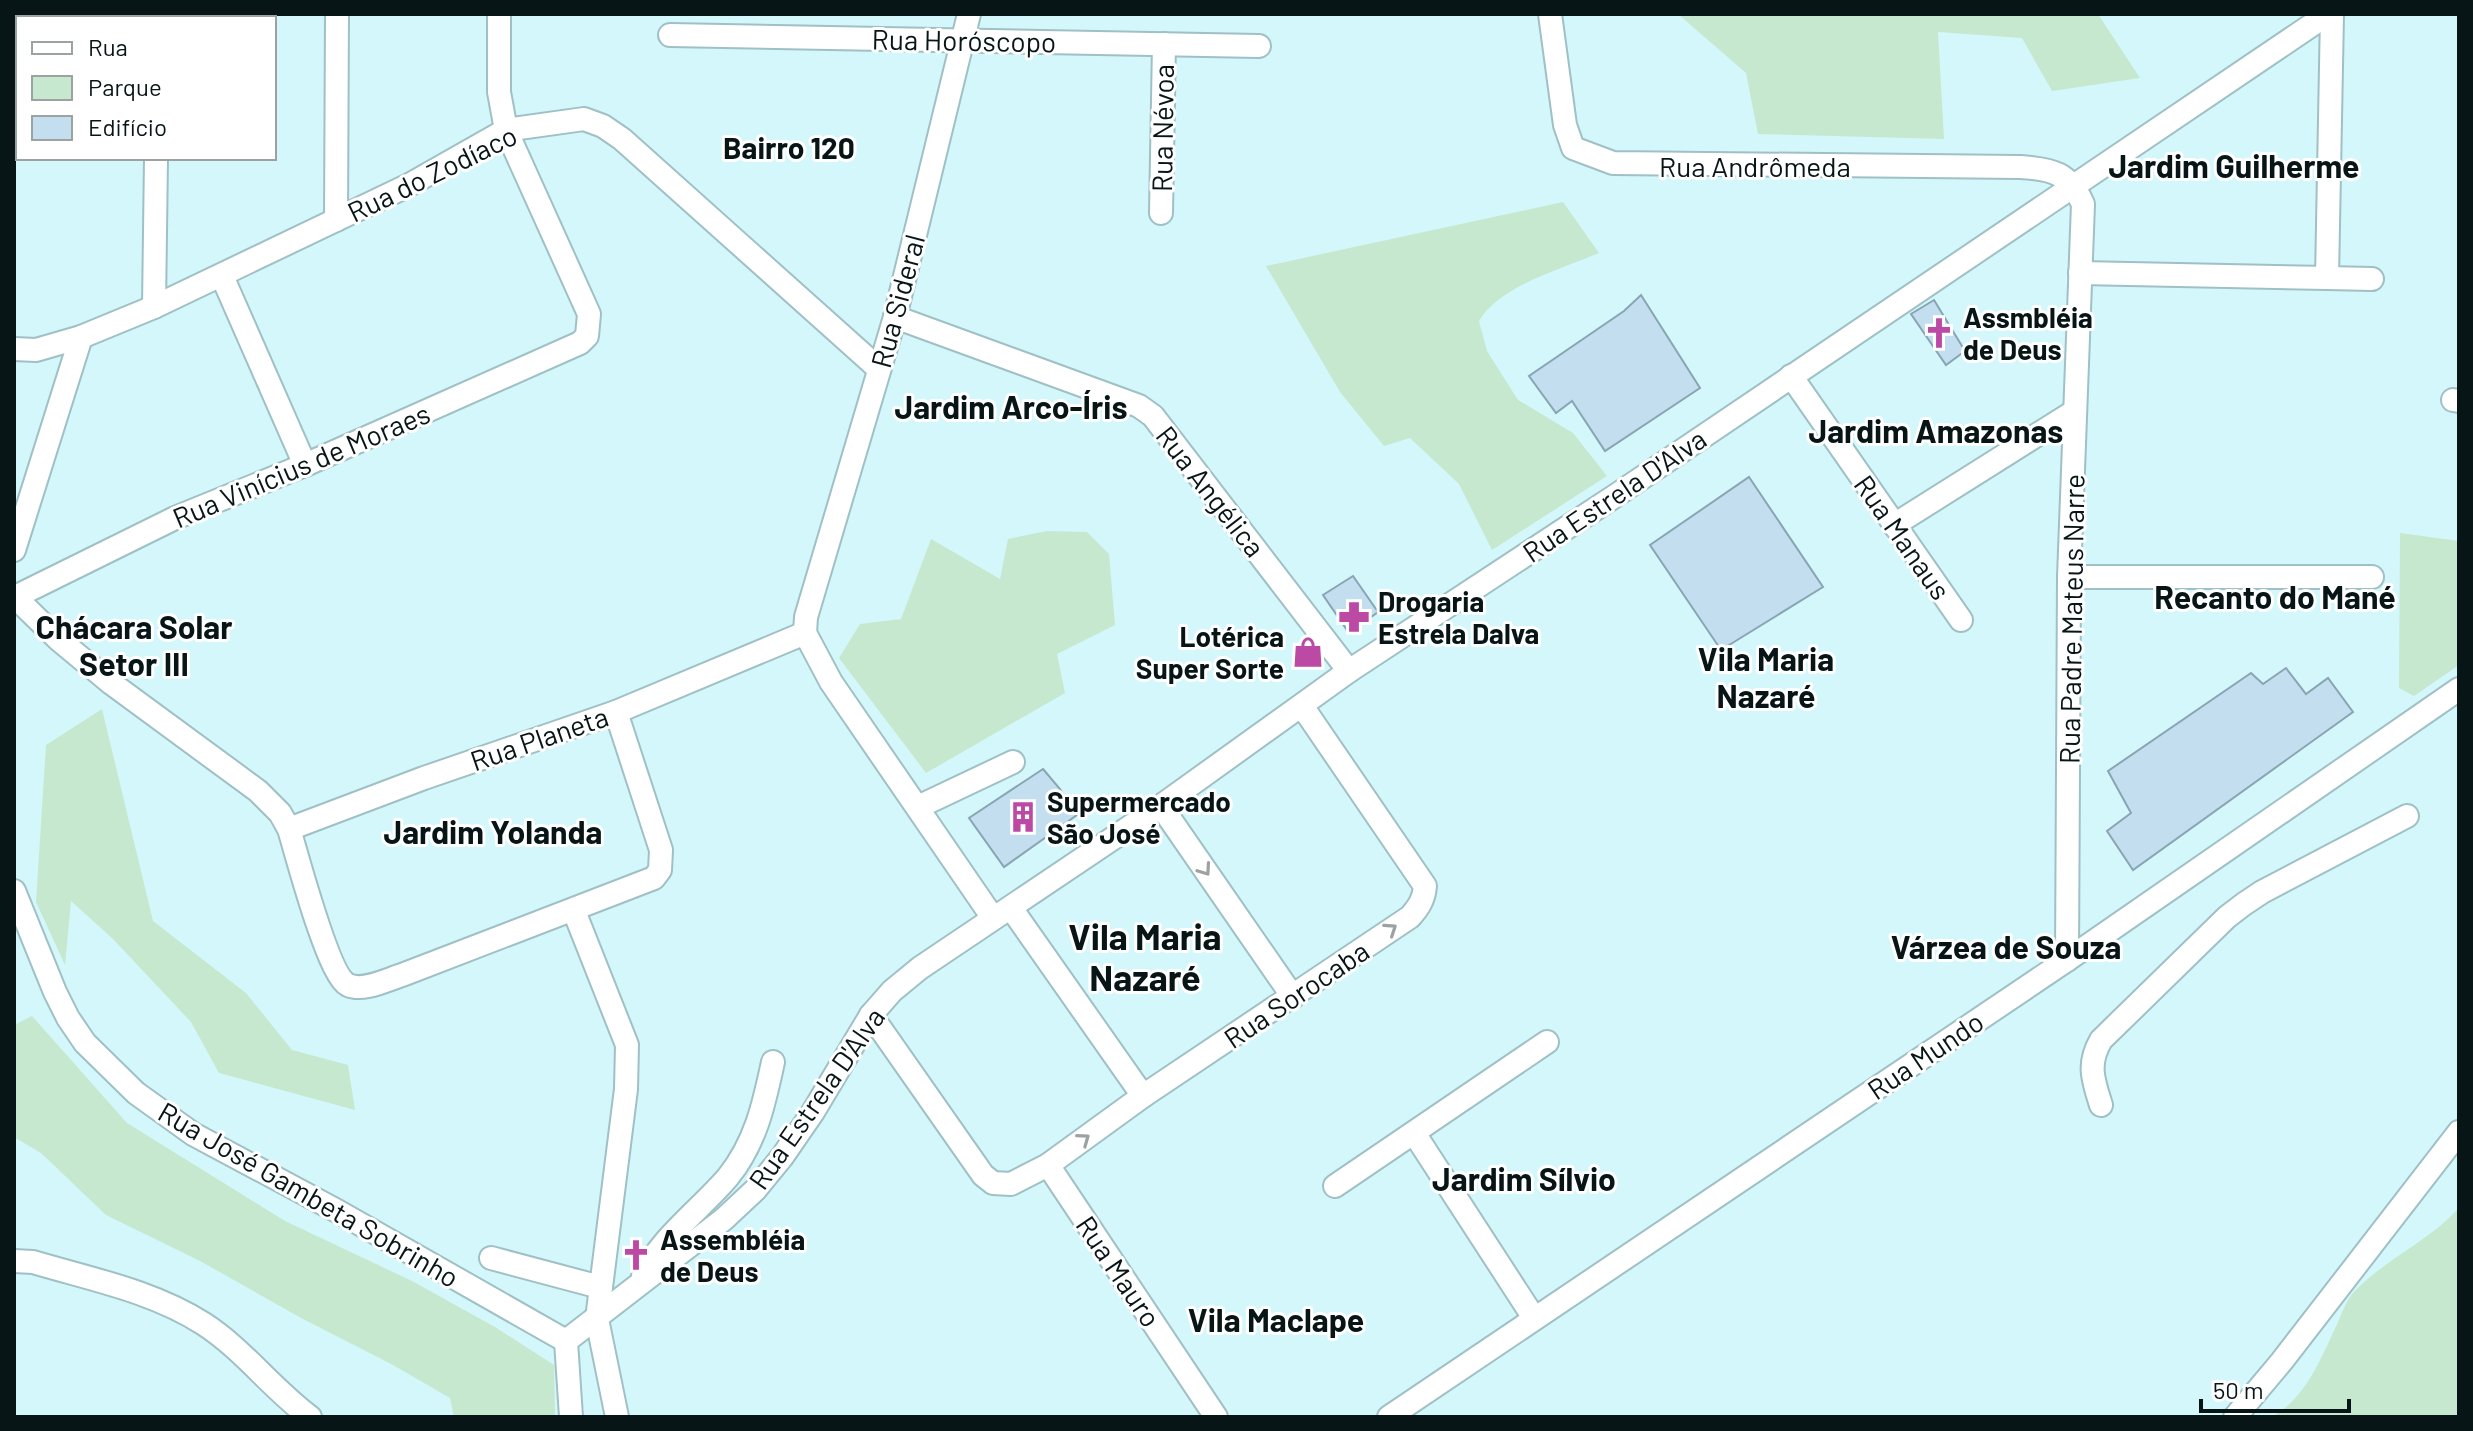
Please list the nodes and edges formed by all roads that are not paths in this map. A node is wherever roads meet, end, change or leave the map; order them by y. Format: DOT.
graph roads {
  1 [pos="337,14"];
  2 [pos="499,14"];
  3 [pos="969,14"];
  4 [pos="1550,14"];
  5 [pos="2330,14"];
  6 [pos="670,35"];
  7 [pos="962,40"];
  8 [pos="1164,44"];
  9 [pos="1259,46"];
  10 [pos="506,130"];
  11 [pos="156,160"];
  12 [pos="2074,183"];
  13 [pos="1161,213"];
  14 [pos="336,220"];
  15 [pos="2080,273"];
  16 [pos="222,276"];
  17 [pos="2327,278"];
  18 [pos="2372,279"];
  19 [pos="154,307"];
  20 [pos="895,317"];
  21 [pos="81,337"];
  22 [pos="14,349"];
  23 [pos="879,369"];
  24 [pos="1791,376"];
  25 [pos="2075,411"];
  26 [pos="305,465"];
  27 [pos="1894,525"];
  28 [pos="14,550"];
  29 [pos="2069,577"];
  30 [pos="2372,577"];
  31 [pos="14,596"];
  32 [pos="1961,620"];
  33 [pos="805,633"];
  34 [pos="1349,671"];
  35 [pos="2459,689"];
  36 [pos="1302,706"];
  37 [pos="616,712"];
  38 [pos="1013,762"];
  39 [pos="1161,806"];
  40 [pos="918,807"];
  41 [pos="2407,816"];
  42 [pos="289,829"];
  43 [pos="14,891"];
  44 [pos="574,911"];
  45 [pos="1002,913"];
  46 [pos="2067,960"];
  47 [pos="1293,997"];
  48 [pos="871,1015"];
  49 [pos="1547,1042"];
  50 [pos="773,1062"];
  51 [pos="1143,1096"];
  52 [pos="2101,1105"];
  53 [pos="2459,1132"];
  54 [pos="1414,1133"];
  55 [pos="1048,1165"];
  56 [pos="1335,1186"];
  57 [pos="491,1258"];
  58 [pos="14,1261"];
  59 [pos="641,1285"];
  60 [pos="600,1287"];
  61 [pos="1534,1318"];
  62 [pos="597,1319"];
  63 [pos="566,1341"];
  64 [pos="310,1417"];
  65 [pos="571,1417"];
  66 [pos="617,1417"];
  67 [pos="1216,1417"];
  68 [pos="1389,1417"];
  69 [pos="2235,1417"];
  1 -- 14 [label="street"];
  2 -- 10 [label="street"];
  3 -- 7 [label="street, Rua Sideral"];
  4 -- 12 [label="street, Rua Andrômeda"];
  5 -- 12 [label="street, Rua Estrela D'Alva"];
  5 -- 17 [label="street"];
  6 -- 7 [label="street, Rua Horóscopo"];
  7 -- 8 [label="street, Rua Horóscopo"];
  7 -- 20 [label="street, Rua Sideral"];
  8 -- 9 [label="street, Rua Horóscopo"];
  8 -- 13 [label="street, Rua Névoa"];
  10 -- 14 [label="street, Rua do Zodíaco"];
  10 -- 23 [label="street, Rua do Zodíaco"];
  10 -- 26 [label="street, Rua Vinícius de Moraes"];
  11 -- 19 [label="street"];
  12 -- 15 [label="street, Rua Padre Mateus Narre"];
  12 -- 24 [label="street, Rua Estrela D'Alva"];
  14 -- 16 [label="street, Rua do Zodíaco"];
  15 -- 17 [label="street"];
  15 -- 25 [label="street, Rua Padre Mateus Narre"];
  16 -- 19 [label="street, Rua do Zodíaco"];
  16 -- 26 [label="street"];
  17 -- 18 [label="street"];
  19 -- 21 [label="street, Rua do Zodíaco"];
  20 -- 23 [label="street, Rua Sideral"];
  20 -- 34 [label="street, Rua Angélica"];
  21 -- 22 [label="street, Rua do Zodíaco"];
  21 -- 28 [label="street"];
  23 -- 33 [label="street, Rua Sideral"];
  24 -- 27 [label="street, Rua Manaus"];
  24 -- 34 [label="street, Rua Estrela D'Alva"];
  25 -- 27 [label="street"];
  25 -- 29 [label="street, Rua Padre Mateus Narre"];
  26 -- 31 [label="street, Rua Vinícius de Moraes"];
  27 -- 32 [label="street, Rua Manaus"];
  29 -- 30 [label="street"];
  29 -- 46 [label="street, Rua Padre Mateus Narre"];
  31 -- 42 [label="street"];
  33 -- 37 [label="street, Rua Planeta"];
  33 -- 40 [label="street"];
  34 -- 36 [label="street, Rua Estrela D'Alva"];
  35 -- 46 [label="street, Rua Mundo"];
  36 -- 39 [label="street, Rua Estrela D'Alva"];
  47 -- 36 [label="street, Rua Sorocaba, one-way"];
  37 -- 42 [label="street, Rua Planeta"];
  37 -- 44 [label="street"];
  38 -- 40 [label="street"];
  39 -- 45 [label="street, Rua Estrela D'Alva"];
  39 -- 47 [label="street, one-way"];
  40 -- 45 [label="street"];
  41 -- 52 [label="street"];
  42 -- 44 [label="street"];
  43 -- 63 [label="street, Rua José Gambeta Sobrinho"];
  44 -- 60 [label="street"];
  45 -- 48 [label="street, Rua Estrela D'Alva"];
  45 -- 51 [label="street"];
  46 -- 61 [label="street, Rua Mundo"];
  47 -- 51 [label="street, Rua Sorocaba"];
  48 -- 55 [label="street, Rua Sorocaba"];
  48 -- 59 [label="street, Rua Estrela D'Alva"];
  49 -- 54 [label="street"];
  50 -- 59 [label="street"];
  55 -- 51 [label="street, Rua Sorocaba, one-way"];
  53 -- 69 [label="street"];
  54 -- 56 [label="street"];
  54 -- 61 [label="street"];
  55 -- 67 [label="street, Rua Mauro"];
  57 -- 60 [label="street"];
  58 -- 64 [label="street"];
  59 -- 62 [label="street, Rua Estrela D'Alva"];
  60 -- 62 [label="street"];
  61 -- 68 [label="street, Rua Mundo"];
  62 -- 63 [label="street, Rua Estrela D'Alva"];
  62 -- 66 [label="street"];
  63 -- 65 [label="street"];
}
